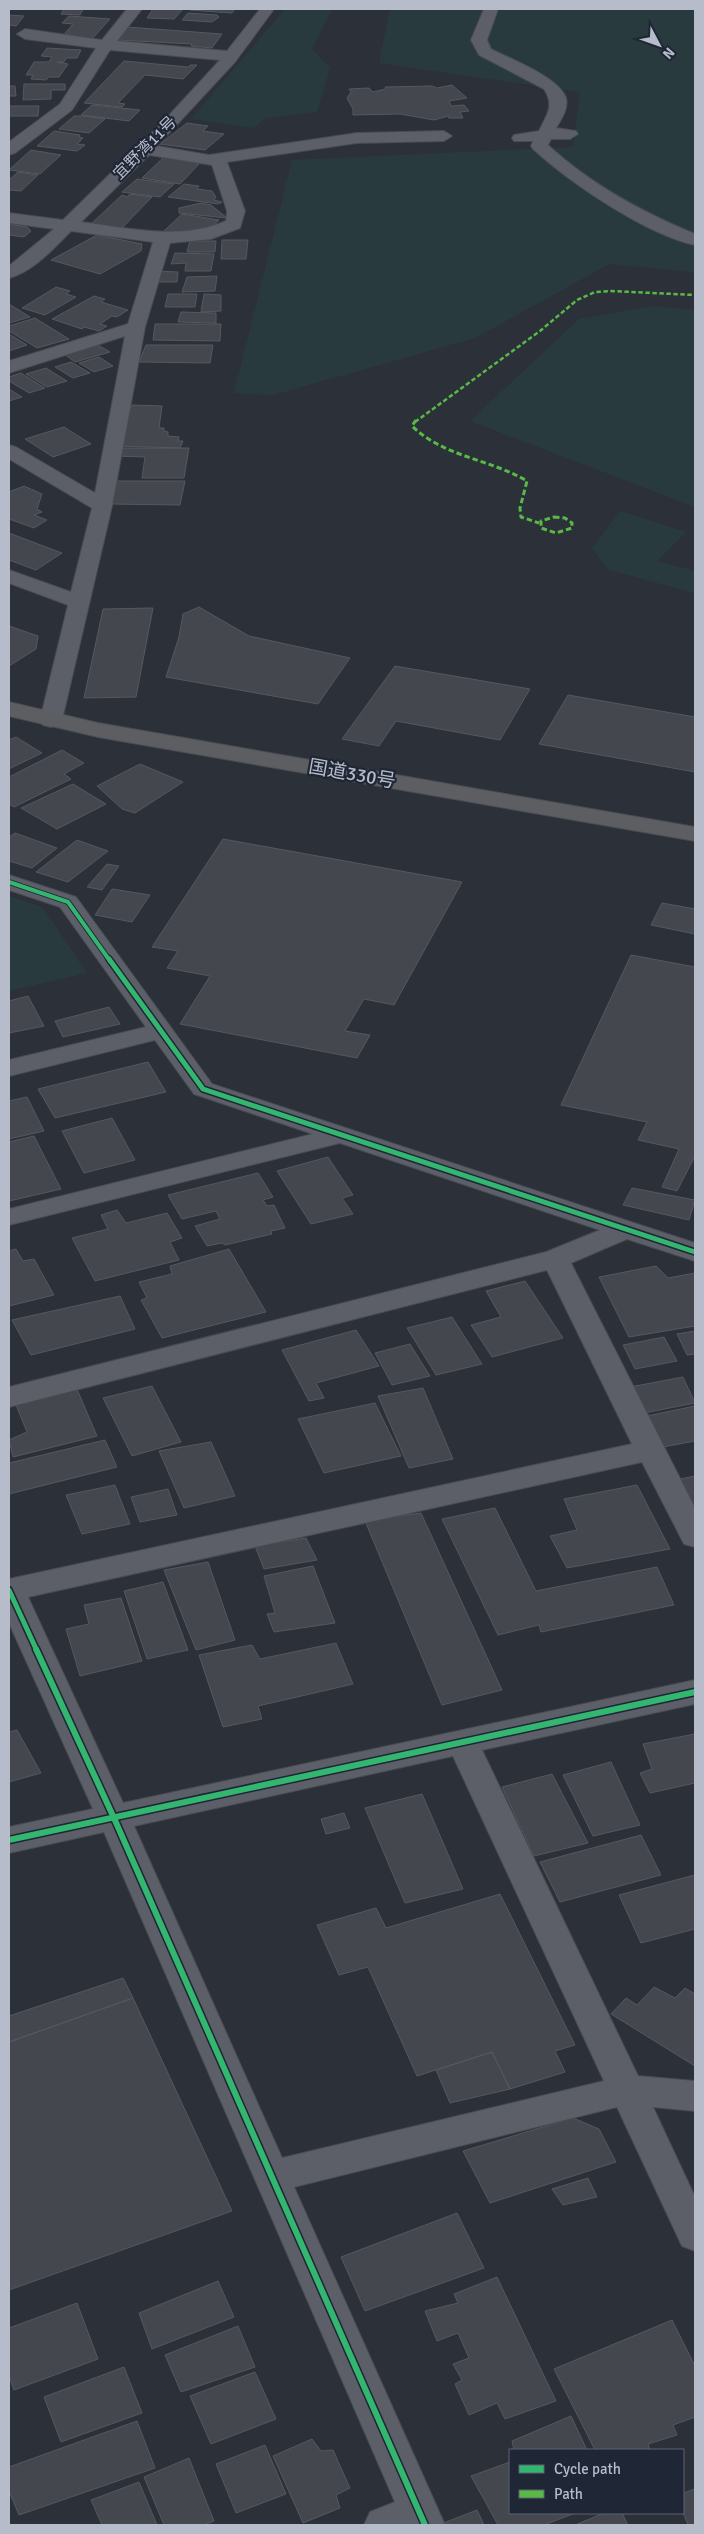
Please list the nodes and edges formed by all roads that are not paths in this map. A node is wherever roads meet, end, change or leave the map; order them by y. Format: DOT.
graph roads {
  1 [pos="135,9"];
  2 [pos="266,9"];
  3 [pos="491,9"];
  4 [pos="25,34"];
  5 [pos="106,44"];
  6 [pos="231,56"];
  7 [pos="544,134"];
  8 [pos="570,134"];
  9 [pos="444,136"];
  10 [pos="520,138"];
  11 [pos="145,149"];
  12 [pos="9,150"];
  13 [pos="218,159"];
  14 [pos="9,218"];
  15 [pos="67,226"];
  16 [pos="163,238"];
  17 [pos="695,240"];
  18 [pos="9,273"];
  19 [pos="136,327"];
  20 [pos="9,367"];
  21 [pos="9,451"];
  22 [pos="102,506"];
  23 [pos="9,576"];
  24 [pos="80,602"];
  25 [pos="9,709"];
  26 [pos="51,720"];
  27 [pos="695,834"];
  28 [pos="9,882"];
  29 [pos="162,1032"];
  30 [pos="9,1068"];
  31 [pos="341,1135"];
  32 [pos="9,1217"];
  33 [pos="628,1228"];
  34 [pos="695,1252"];
  35 [pos="555,1259"];
  36 [pos="9,1396"];
  37 [pos="650,1450"];
  38 [pos="695,1536"];
  39 [pos="9,1590"];
  40 [pos="695,1692"];
  41 [pos="462,1742"];
  42 [pos="114,1818"];
  43 [pos="9,1840"];
  44 [pos="626,2090"];
  45 [pos="695,2096"];
  46 [pos="270,2177"];
  47 [pos="695,2235"];
  48 [pos="409,2521"];
  1 -- 5 [label="street"];
  2 -- 6 [label="street, 宜野湾11号"];
  3 -- 7 [label="street"];
  4 -- 5 [label="street"];
  5 -- 6 [label="street"];
  5 -- 12 [label="street"];
  6 -- 11 [label="street, 宜野湾11号"];
  7 -- 8 [label="street"];
  7 -- 10 [label="street"];
  7 -- 17 [label="street"];
  9 -- 13 [label="street"];
  11 -- 13 [label="street"];
  11 -- 15 [label="street, 宜野湾11号"];
  13 -- 16 [label="street"];
  14 -- 15 [label="street"];
  15 -- 16 [label="street"];
  15 -- 18 [label="street, 宜野湾11号"];
  16 -- 19 [label="street"];
  19 -- 20 [label="street"];
  19 -- 22 [label="street"];
  21 -- 22 [label="street"];
  22 -- 24 [label="street"];
  23 -- 24 [label="street"];
  24 -- 26 [label="street"];
  25 -- 26 [label="highway, 国道330号"];
  26 -- 27 [label="highway, 国道330号"];
  28 -- 29 [label="street"];
  29 -- 30 [label="street"];
  29 -- 31 [label="street"];
  31 -- 32 [label="street"];
  31 -- 33 [label="street"];
  33 -- 34 [label="street"];
  33 -- 35 [label="street"];
  35 -- 36 [label="street"];
  35 -- 37 [label="street"];
  37 -- 38 [label="street"];
  37 -- 39 [label="street"];
  39 -- 42 [label="street"];
  40 -- 41 [label="street"];
  41 -- 42 [label="street"];
  41 -- 44 [label="street"];
  42 -- 43 [label="street"];
  42 -- 46 [label="street"];
  44 -- 45 [label="street"];
  44 -- 46 [label="street"];
  44 -- 47 [label="street"];
  46 -- 48 [label="street"];
}
